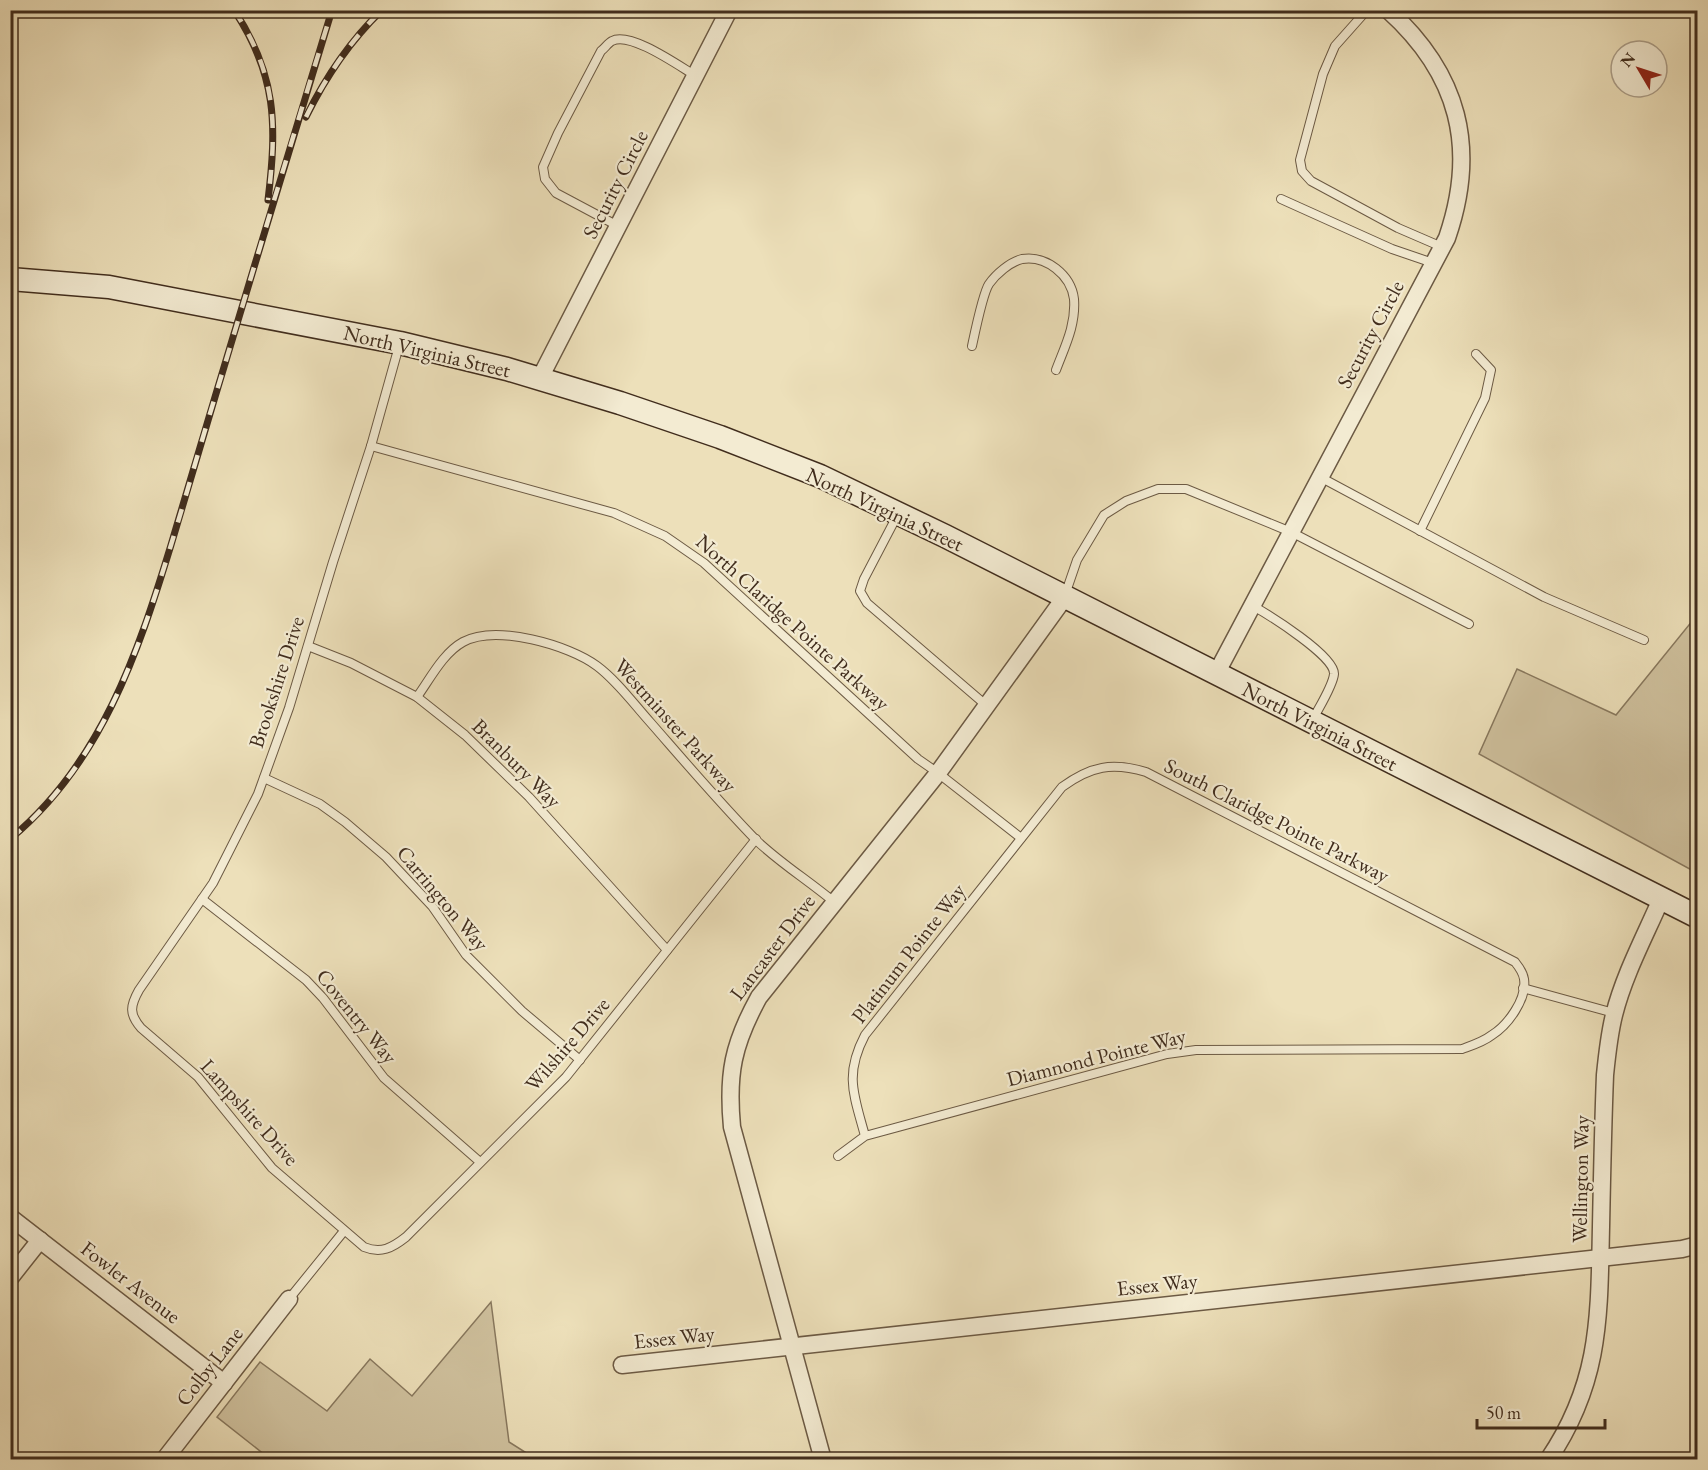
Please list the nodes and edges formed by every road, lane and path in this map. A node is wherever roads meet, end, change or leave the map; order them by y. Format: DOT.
graph roads {
  1 [pos="729,10"];
  2 [pos="1367,10"];
  3 [pos="1388,10"];
  4 [pos="696,76"];
  5 [pos="1281,199"];
  6 [pos="618,226"];
  7 [pos="1442,247"];
  8 [pos="1433,263"];
  9 [pos="10,279"];
  10 [pos="400,343"];
  11 [pos="972,346"];
  12 [pos="1476,354"];
  13 [pos="1056,370"];
  14 [pos="540,378"];
  15 [pos="371,446"];
  16 [pos="1320,477"];
  17 [pos="898,513"];
  18 [pos="1420,531"];
  19 [pos="1291,532"];
  20 [pos="1065,597"];
  21 [pos="1252,606"];
  22 [pos="1469,624"];
  23 [pos="1644,640"];
  24 [pos="308,646"];
  25 [pos="1216,674"];
  26 [pos="417,698"];
  27 [pos="987,706"];
  28 [pos="1312,722"];
  29 [pos="938,773"];
  30 [pos="264,778"];
  31 [pos="1021,838"];
  32 [pos="756,839"];
  33 [pos="202,899"];
  34 [pos="1661,899"];
  35 [pos="834,902"];
  36 [pos="1698,916"];
  37 [pos="667,951"];
  38 [pos="1523,988"];
  39 [pos="131,1007"];
  40 [pos="1614,1013"];
  41 [pos="580,1060"];
  42 [pos="865,1136"];
  43 [pos="838,1155"];
  44 [pos="480,1162"];
  45 [pos="10,1217"];
  46 [pos="344,1231"];
  47 [pos="40,1240"];
  48 [pos="1698,1245"];
  49 [pos="382,1251"];
  50 [pos="1600,1258"];
  51 [pos="10,1278"];
  52 [pos="289,1299"];
  53 [pos="791,1346"];
  54 [pos="622,1365"];
  55 [pos="224,1383"];
  56 [pos="165,1460"];
  57 [pos="823,1460"];
  58 [pos="1548,1460"];
  1 -- 4 [label="street, Security Circle"];
  2 -- 7 [label="lane"];
  3 -- 7 [label="street, Security Circle"];
  4 -- 6 [label="street, Security Circle"];
  4 -- 6 [label="lane"];
  5 -- 8 [label="lane"];
  6 -- 14 [label="street, Security Circle"];
  7 -- 8 [label="street, Security Circle"];
  8 -- 16 [label="street, Security Circle"];
  9 -- 10 [label="main road, North Virginia Street"];
  10 -- 14 [label="main road, North Virginia Street"];
  10 -- 15 [label="lane, Brookshire Drive"];
  11 -- 13 [label="lane"];
  12 -- 18 [label="lane"];
  14 -- 17 [label="main road, North Virginia Street"];
  15 -- 24 [label="lane, Brookshire Drive"];
  15 -- 29 [label="lane, North Claridge Pointe Parkway"];
  16 -- 18 [label="lane"];
  16 -- 19 [label="street, Security Circle"];
  17 -- 20 [label="main road, North Virginia Street"];
  17 -- 27 [label="lane"];
  18 -- 23 [label="lane"];
  19 -- 20 [label="lane"];
  19 -- 21 [label="street, Security Circle"];
  19 -- 22 [label="lane"];
  20 -- 25 [label="main road, North Virginia Street"];
  20 -- 27 [label="street, Lancaster Drive"];
  21 -- 25 [label="street, Security Circle"];
  21 -- 28 [label="lane"];
  24 -- 26 [label="lane, Branbury Way"];
  24 -- 30 [label="lane, Brookshire Drive"];
  25 -- 28 [label="main road, North Virginia Street"];
  26 -- 32 [label="lane, Westminster Parkway"];
  26 -- 37 [label="lane, Branbury Way"];
  27 -- 29 [label="street, Lancaster Drive"];
  28 -- 34 [label="main road, North Virginia Street"];
  29 -- 31 [label="lane"];
  29 -- 35 [label="street, Lancaster Drive"];
  30 -- 33 [label="lane, Brookshire Drive"];
  30 -- 41 [label="lane, Carrington Way"];
  31 -- 38 [label="lane, South Claridge Pointe Parkway"];
  31 -- 42 [label="lane, Platinum Pointe Way"];
  32 -- 35 [label="lane, Westminster Parkway"];
  32 -- 37 [label="lane, Wilshire Drive"];
  33 -- 39 [label="lane, Brookshire Drive"];
  33 -- 44 [label="lane, Coventry Way"];
  34 -- 36 [label="main road, North Virginia Street"];
  34 -- 40 [label="street, Wellington Way"];
  35 -- 53 [label="street, Lancaster Drive"];
  37 -- 41 [label="lane, Wilshire Drive"];
  38 -- 40 [label="lane"];
  38 -- 42 [label="lane, Diamnond Pointe Way"];
  39 -- 46 [label="lane, Lampshire Drive"];
  40 -- 50 [label="street, Wellington Way"];
  41 -- 44 [label="lane, Wilshire Drive"];
  42 -- 43 [label="lane, Diamnond Pointe Way"];
  44 -- 49 [label="lane, Wilshire Drive"];
  45 -- 47 [label="street, Fowler Avenue"];
  46 -- 49 [label="lane, Lampshire Drive"];
  46 -- 52 [label="lane"];
  47 -- 51 [label="street"];
  47 -- 55 [label="street, Fowler Avenue"];
  48 -- 50 [label="street, Essex Way"];
  50 -- 53 [label="street, Essex Way"];
  50 -- 58 [label="street, Wellington Way"];
  52 -- 55 [label="street, Colby Lane"];
  53 -- 54 [label="street, Essex Way"];
  53 -- 57 [label="street, Lancaster Drive"];
  55 -- 56 [label="street, Colby Lane"];
}
